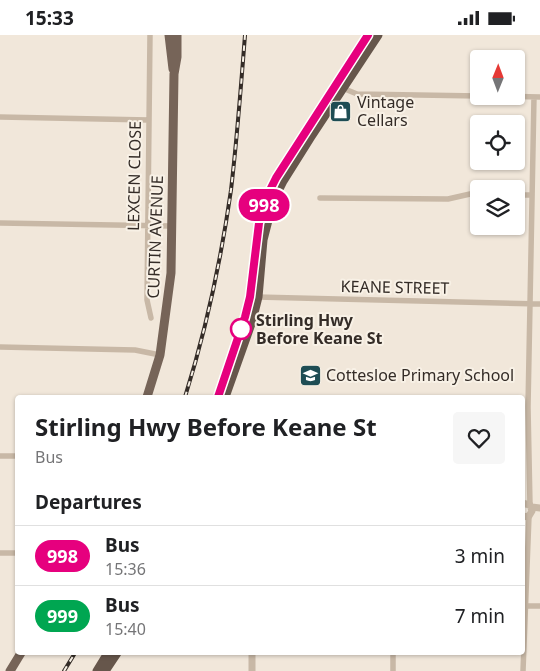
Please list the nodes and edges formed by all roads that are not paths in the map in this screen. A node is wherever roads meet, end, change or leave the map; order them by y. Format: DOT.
graph roads {
  1 [pos="150,35"];
  2 [pos="169,35"];
  3 [pos="177,35"];
  4 [pos="368,35"];
  5 [pos="378,35"];
  6 [pos="174,74"];
  7 [pos="339,86"];
  8 [pos="470,96"];
  9 [pos="537,97"];
  10 [pos="0,117"];
  11 [pos="149,120"];
  12 [pos="470,194"];
  13 [pos="525,195"];
  14 [pos="532,195"];
  15 [pos="320,198"];
  16 [pos="0,223"];
  17 [pos="148,225"];
  18 [pos="172,225"];
  19 [pos="254,297"];
  20 [pos="530,304"];
  21 [pos="540,304"];
  22 [pos="151,317"];
  23 [pos="0,347"];
  24 [pos="160,355"];
  25 [pos="148,395"];
  26 [pos="219,395"];
  27 [pos="226,395"];
  28 [pos="526,402"];
  29 [pos="0,456"];
  30 [pos="15,456"];
  31 [pos="527,510"];
  32 [pos="540,510"];
  33 [pos="0,553"];
  34 [pos="15,553"];
  35 [pos="525,586"];
  36 [pos="525,606"];
  37 [pos="540,606"];
  38 [pos="20,655"];
  39 [pos="107,655"];
  40 [pos="116,655"];
  41 [pos="252,655"];
  42 [pos="393,655"];
  43 [pos="524,655"];
  44 [pos="11,670"];
  45 [pos="96,671"];
  46 [pos="105,671"];
  47 [pos="252,671"];
  48 [pos="393,671"];
  49 [pos="524,671"];
  1 -- 11 [label="street, LEXCEN CLOSE"];
  2 -- 6 [label="main road, CURTIN AVENUE"];
  3 -- 6 [label="main road, CURTIN AVENUE"];
  4 -- 7 [label="highway"];
  5 -- 7 [label="highway"];
  6 -- 18 [label="main road, CURTIN AVENUE"];
  7 -- 8 [label="street"];
  7 -- 19 [label="highway"];
  9 -- 14 [label="street"];
  10 -- 11 [label="street"];
  11 -- 17 [label="street, LEXCEN CLOSE"];
  12 -- 15 [label="street"];
  13 -- 14 [label="street"];
  14 -- 20 [label="street"];
  16 -- 17 [label="street"];
  17 -- 18 [label="street"];
  17 -- 22 [label="street, LEXCEN CLOSE"];
  18 -- 24 [label="main road, CURTIN AVENUE"];
  19 -- 20 [label="street, KEANE STREET"];
  19 -- 26 [label="highway"];
  19 -- 27 [label="highway"];
  20 -- 21 [label="street, KEANE STREET"];
  20 -- 28 [label="street"];
  23 -- 24 [label="street"];
  24 -- 25 [label="main road, CURTIN AVENUE"];
  28 -- 31 [label="street"];
  29 -- 30 [label="street"];
  31 -- 32 [label="street"];
  31 -- 35 [label="street"];
  33 -- 34 [label="street"];
  36 -- 37 [label="street"];
  38 -- 44 [label="main road"];
  39 -- 45 [label="highway"];
  40 -- 46 [label="highway"];
  41 -- 47 [label="street"];
  42 -- 48 [label="street"];
  43 -- 49 [label="street"];
}
